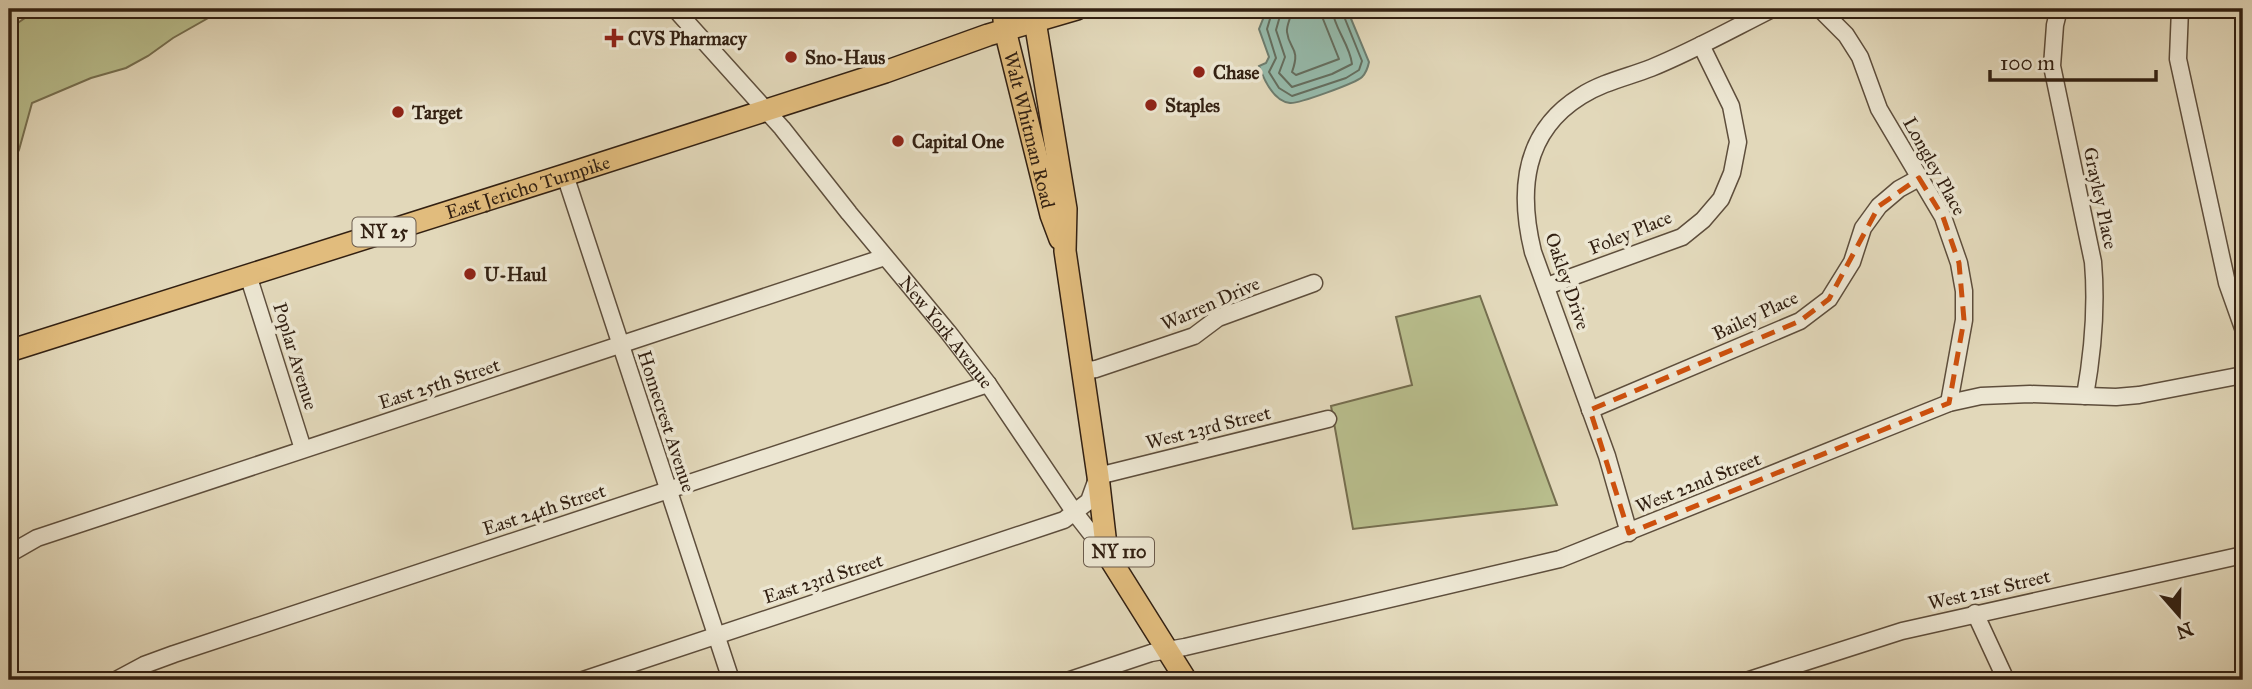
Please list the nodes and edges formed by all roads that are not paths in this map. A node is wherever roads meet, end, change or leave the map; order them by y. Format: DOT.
graph roads {
  1 [pos="675,9"];
  2 [pos="1003,9"];
  3 [pos="1077,9"];
  4 [pos="1772,9"];
  5 [pos="1820,9"];
  6 [pos="2059,9"];
  7 [pos="2180,9"];
  8 [pos="1034,15"];
  9 [pos="1005,30"];
  10 [pos="1701,45"];
  11 [pos="766,110"];
  12 [pos="565,175"];
  13 [pos="1919,178"];
  14 [pos="1065,251"];
  15 [pos="885,257"];
  16 [pos="248,275"];
  17 [pos="1314,283"];
  18 [pos="1547,286"];
  19 [pos="2243,328"];
  20 [pos="620,345"];
  21 [pos="9,351"];
  22 [pos="1083,371"];
  23 [pos="2243,375"];
  24 [pos="988,384"];
  25 [pos="2084,396"];
  26 [pos="1950,403"];
  27 [pos="1590,410"];
  28 [pos="1328,419"];
  29 [pos="303,449"];
  30 [pos="1098,476"];
  31 [pos="667,491"];
  32 [pos="1075,513"];
  33 [pos="1629,533"];
  34 [pos="9,554"];
  35 [pos="1107,554"];
  36 [pos="2243,555"];
  37 [pos="1975,613"];
  38 [pos="1151,624"];
  39 [pos="717,635"];
  40 [pos="1168,650"];
  41 [pos="116,680"];
  42 [pos="583,680"];
  43 [pos="731,680"];
  44 [pos="1070,680"];
  45 [pos="1186,680"];
  46 [pos="1749,680"];
  47 [pos="2006,680"];
  1 -- 11 [label="street, New York Avenue"];
  2 -- 9 [label="main road, Walt Whitman Road / NY 110"];
  3 -- 8 [label="main road, NY 25"];
  4 -- 10 [label="street, Oakley Drive"];
  5 -- 13 [label="street, Longley Place"];
  6 -- 25 [label="street, Grayley Place"];
  7 -- 19 [label="street"];
  8 -- 9 [label="main road, NY 25"];
  8 -- 14 [label="main road, Walt Whitman Road / NY 110"];
  9 -- 11 [label="main road, NY 25"];
  9 -- 14 [label="main road, Walt Whitman Road / NY 110"];
  10 -- 18 [label="street, Oakley Drive"];
  10 -- 18 [label="street, Foley Place"];
  11 -- 12 [label="main road, East Jericho Turnpike / NY 25"];
  11 -- 15 [label="street, New York Avenue"];
  12 -- 16 [label="main road, East Jericho Turnpike / NY 25"];
  12 -- 20 [label="street, Homecrest Avenue"];
  13 -- 26 [label="street, Longley Place"];
  13 -- 27 [label="street, Bailey Place"];
  14 -- 22 [label="main road, Walt Whitman Road / NY 110"];
  15 -- 20 [label="street, East 25th Street"];
  15 -- 24 [label="street, New York Avenue"];
  16 -- 21 [label="main road, East Jericho Turnpike / NY 25"];
  16 -- 29 [label="street, Poplar Avenue"];
  17 -- 22 [label="street, Warren Drive"];
  18 -- 27 [label="street, Oakley Drive"];
  20 -- 29 [label="street, East 25th Street"];
  20 -- 31 [label="street, Homecrest Avenue"];
  22 -- 30 [label="main road, Walt Whitman Road / NY 110"];
  23 -- 25 [label="street, West 22nd Street"];
  24 -- 31 [label="street, East 24th Street"];
  24 -- 32 [label="street, New York Avenue"];
  25 -- 26 [label="street, West 22nd Street"];
  26 -- 33 [label="street, West 22nd Street"];
  27 -- 33 [label="street, Oakley Drive"];
  28 -- 30 [label="street, West 23rd Street"];
  29 -- 34 [label="street, East 25th Street"];
  30 -- 32 [label="street"];
  30 -- 35 [label="main road, Walt Whitman Road / NY 110"];
  30 -- 38 [label="main road, Walt Whitman Road / NY 110"];
  31 -- 39 [label="street, Homecrest Avenue"];
  31 -- 41 [label="street, East 24th Street"];
  32 -- 35 [label="street, New York Avenue"];
  32 -- 39 [label="street, East 23rd Street"];
  33 -- 40 [label="street, West 22nd Street"];
  35 -- 38 [label="main road, New York Avenue / NY 110"];
  36 -- 37 [label="street, West 21st Street"];
  37 -- 46 [label="street, West 21st Street"];
  37 -- 47 [label="street"];
  38 -- 40 [label="main road, New York Avenue / NY 110"];
  39 -- 42 [label="street, East 23rd Street"];
  39 -- 43 [label="street, Homecrest Avenue"];
  40 -- 44 [label="street, West 22nd Street"];
  40 -- 45 [label="main road, New York Avenue / NY 110"];
}
